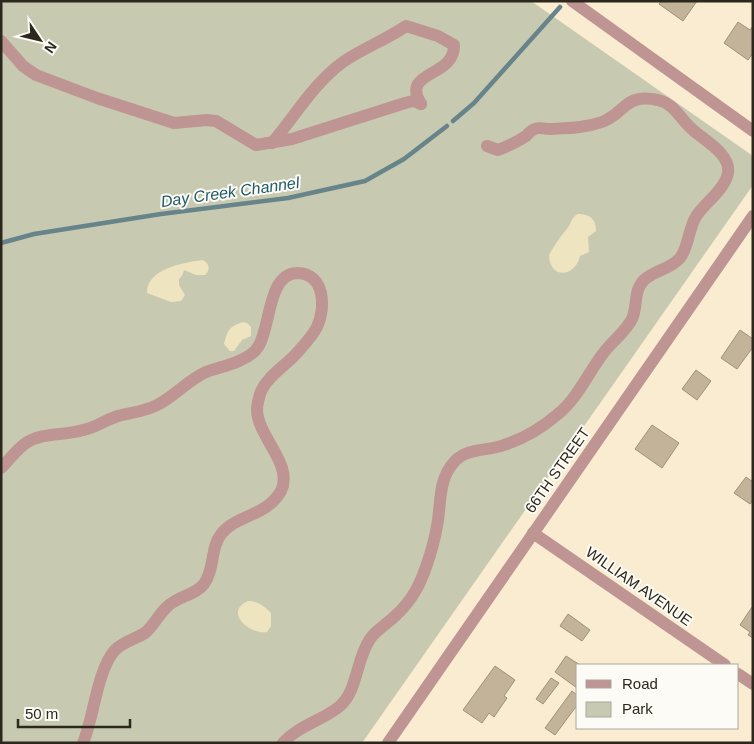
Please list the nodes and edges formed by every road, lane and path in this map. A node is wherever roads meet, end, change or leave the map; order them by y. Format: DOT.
graph roads {
  1 [pos="572,1"];
  2 [pos="1,41"];
  3 [pos="753,131"];
  4 [pos="272,143"];
  5 [pos="487,146"];
  6 [pos="753,216"];
  7 [pos="1,468"];
  8 [pos="533,532"];
  9 [pos="724,664"];
  10 [pos="739,675"];
  11 [pos="753,684"];
  12 [pos="83,743"];
  13 [pos="283,743"];
  14 [pos="388,743"];
  1 -- 3 [label="street"];
  2 -- 4 [label="street"];
  4 -- 4 [label="street"];
  5 -- 13 [label="street"];
  6 -- 8 [label="street, 66TH STREET"];
  7 -- 12 [label="street"];
  8 -- 9 [label="street, WILLIAM AVENUE"];
  8 -- 14 [label="street, 66TH STREET"];
  10 -- 11 [label="street"];
}
